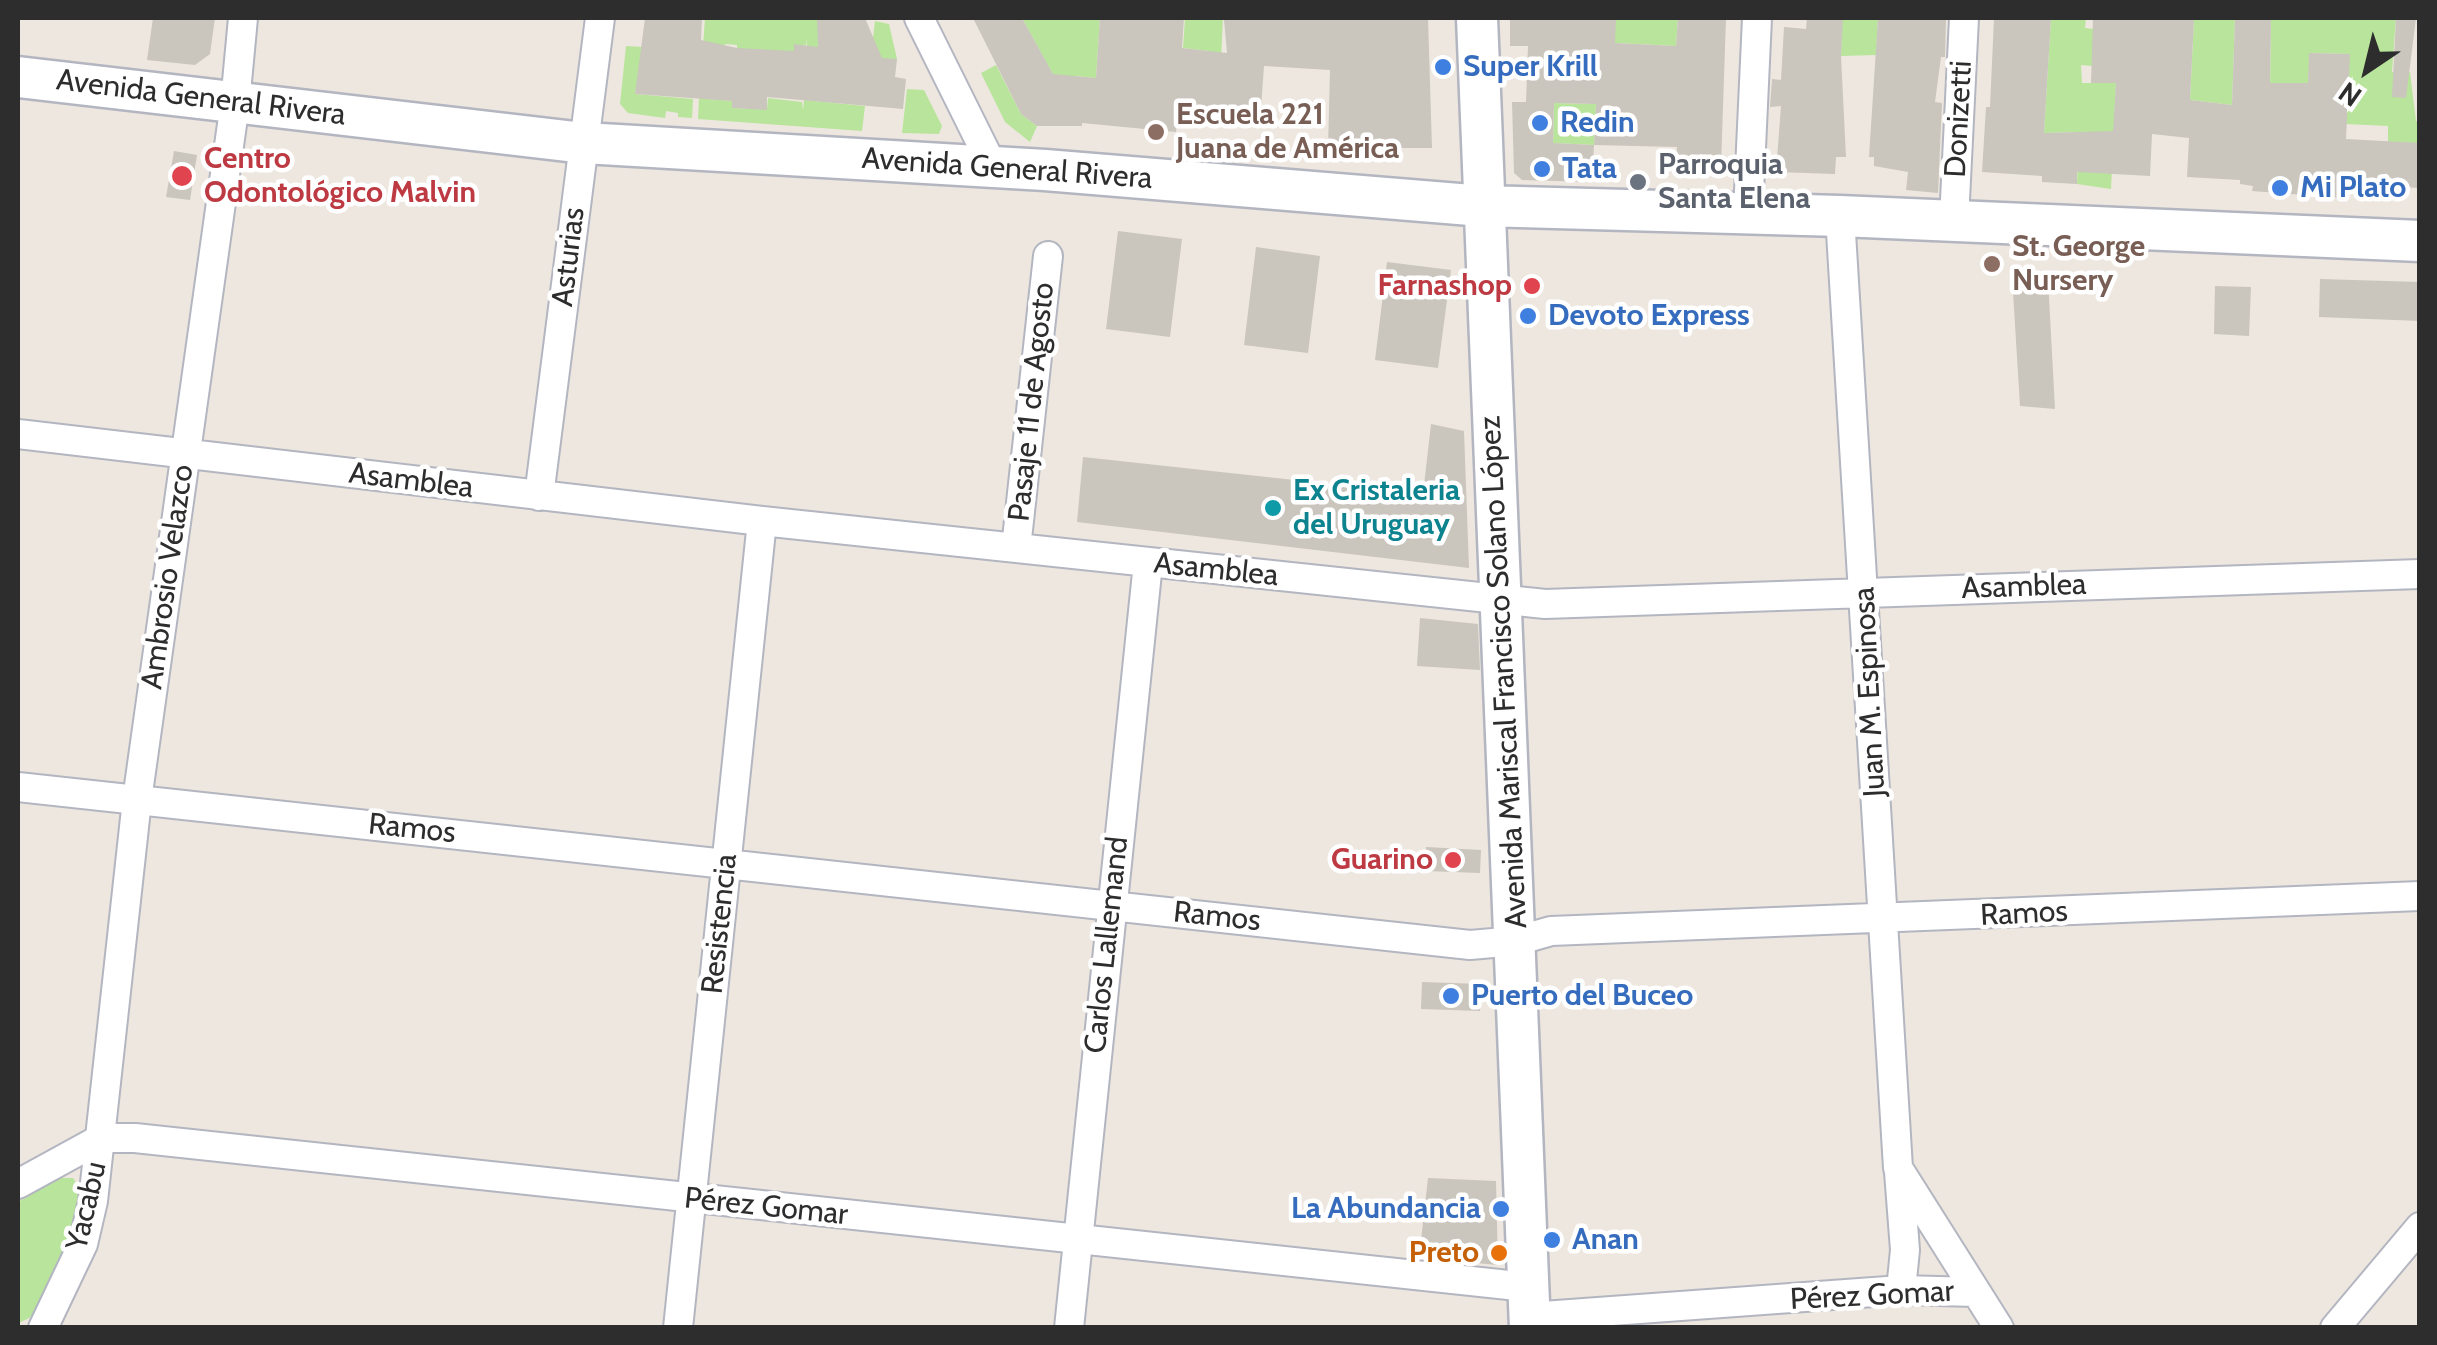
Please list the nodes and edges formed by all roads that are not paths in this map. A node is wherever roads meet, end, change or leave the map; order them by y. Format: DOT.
graph roads {
  1 [pos="243,18"];
  2 [pos="600,18"];
  3 [pos="919,18"];
  4 [pos="1477,18"];
  5 [pos="1757,18"];
  6 [pos="1964,18"];
  7 [pos="18,76"];
  8 [pos="235,103"];
  9 [pos="584,142"];
  10 [pos="993,166"];
  11 [pos="1483,206"];
  12 [pos="1748,213"];
  13 [pos="1840,216"];
  14 [pos="1954,220"];
  15 [pos="2420,241"];
  16 [pos="1048,256"];
  17 [pos="18,434"];
  18 [pos="185,454"];
  19 [pos="539,496"];
  20 [pos="762,521"];
  21 [pos="1016,548"];
  22 [pos="1148,563"];
  23 [pos="2420,574"];
  24 [pos="1866,592"];
  25 [pos="1502,600"];
  26 [pos="18,788"];
  27 [pos="137,800"];
  28 [pos="727,863"];
  29 [pos="2420,896"];
  30 [pos="1110,906"];
  31 [pos="1884,920"];
  32 [pos="1516,941"];
  33 [pos="102,1138"];
  34 [pos="1898,1168"];
  35 [pos="18,1184"];
  36 [pos="690,1198"];
  37 [pos="2420,1226"];
  38 [pos="1077,1240"];
  39 [pos="1901,1290"];
  40 [pos="1975,1292"];
  41 [pos="1528,1311"];
  42 [pos="43,1328"];
  43 [pos="678,1328"];
  44 [pos="1069,1328"];
  45 [pos="1999,1328"];
  46 [pos="2335,1328"];
  1 -- 8 [label="street, Ambrosio Velazco"];
  2 -- 9 [label="street, Asturias"];
  3 -- 10 [label="street"];
  4 -- 11 [label="main road, Avenida Mariscal Francisco Solano López"];
  5 -- 12 [label="street"];
  6 -- 14 [label="street, Donizetti"];
  7 -- 8 [label="main road, Avenida General Rivera"];
  8 -- 9 [label="main road, Avenida General Rivera"];
  8 -- 18 [label="street, Ambrosio Velazco"];
  9 -- 10 [label="main road, Avenida General Rivera"];
  9 -- 19 [label="street, Asturias"];
  10 -- 11 [label="main road, Avenida General Rivera"];
  11 -- 12 [label="main road, Avenida General Rivera"];
  11 -- 25 [label="main road, Avenida Mariscal Francisco Solano López"];
  12 -- 13 [label="main road, Avenida General Rivera"];
  13 -- 14 [label="main road, Avenida General Rivera"];
  13 -- 24 [label="street, Juan M. Espinosa"];
  14 -- 15 [label="main road, Avenida General Rivera"];
  16 -- 21 [label="street, Pasaje 11 de Agosto"];
  17 -- 18 [label="street, Asamblea"];
  18 -- 19 [label="street, Asamblea"];
  18 -- 27 [label="street, Ambrosio Velazco"];
  19 -- 20 [label="street, Asamblea"];
  20 -- 21 [label="street, Asamblea"];
  20 -- 28 [label="street, Resistencia"];
  21 -- 22 [label="street, Asamblea"];
  22 -- 25 [label="street, Asamblea"];
  22 -- 30 [label="street, Carlos Lallemand"];
  23 -- 24 [label="street, Asamblea"];
  24 -- 25 [label="street, Asamblea"];
  24 -- 31 [label="street, Juan M. Espinosa"];
  25 -- 32 [label="main road, Avenida Mariscal Francisco Solano López"];
  26 -- 27 [label="street, Ramos"];
  27 -- 28 [label="street, Ramos"];
  27 -- 33 [label="street, Ambrosio Velazco"];
  28 -- 30 [label="street, Ramos"];
  28 -- 36 [label="street, Resistencia"];
  29 -- 31 [label="street, Ramos"];
  30 -- 32 [label="street, Ramos"];
  30 -- 38 [label="street, Carlos Lallemand"];
  31 -- 32 [label="street, Ramos"];
  31 -- 34 [label="street, Juan M. Espinosa"];
  32 -- 41 [label="main road, Avenida Mariscal Francisco Solano López"];
  33 -- 35 [label="street"];
  33 -- 36 [label="street, Pérez Gomar"];
  33 -- 42 [label="street, Yacabu"];
  34 -- 39 [label="street, Juan M. Espinosa"];
  34 -- 40 [label="street, Juan M. Espinosa"];
  36 -- 38 [label="street, Pérez Gomar"];
  36 -- 43 [label="street, Resistencia"];
  37 -- 46 [label="street"];
  38 -- 41 [label="street, Pérez Gomar"];
  38 -- 44 [label="street, Carlos Lallemand"];
  39 -- 40 [label="street, Pérez Gomar"];
  39 -- 41 [label="street, Pérez Gomar"];
  40 -- 45 [label="street, Juan M. Espinosa"];
}
